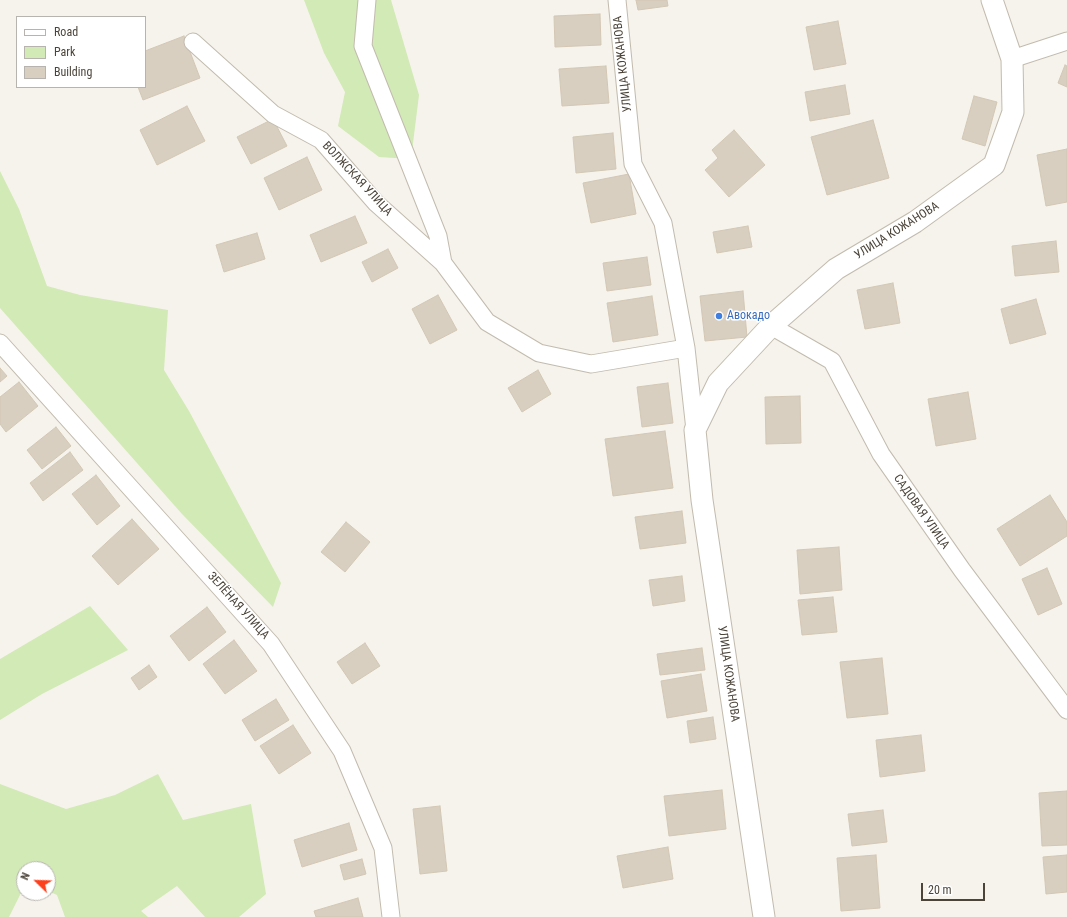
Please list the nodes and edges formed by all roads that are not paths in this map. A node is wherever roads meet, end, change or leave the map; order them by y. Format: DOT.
graph roads {
  1 [pos="367,0"];
  2 [pos="617,0"];
  3 [pos="992,0"];
  4 [pos="1067,41"];
  5 [pos="193,42"];
  6 [pos="1012,59"];
  7 [pos="443,263"];
  8 [pos="771,326"];
  9 [pos="0,343"];
  10 [pos="686,348"];
  11 [pos="695,430"];
  12 [pos="1067,710"];
  13 [pos="391,917"];
  14 [pos="764,917"];
  1 -- 7 [label="street, ВОЛЖСКАЯ УЛИЦА"];
  2 -- 10 [label="street, УЛИЦА КОЖАНОВА"];
  3 -- 6 [label="street, УЛИЦА КОЖАНОВА"];
  4 -- 6 [label="street"];
  5 -- 7 [label="street, ВОЛЖСКАЯ УЛИЦА"];
  6 -- 8 [label="street, УЛИЦА КОЖАНОВА"];
  7 -- 10 [label="street, ВОЛЖСКАЯ УЛИЦА"];
  8 -- 11 [label="street, УЛИЦА КОЖАНОВА"];
  8 -- 12 [label="street, САДОВАЯ УЛИЦА"];
  9 -- 13 [label="street, ЗЕЛЁНАЯ УЛИЦА"];
  10 -- 11 [label="street, УЛИЦА КОЖАНОВА"];
  11 -- 14 [label="street, УЛИЦА КОЖАНОВА"];
}
